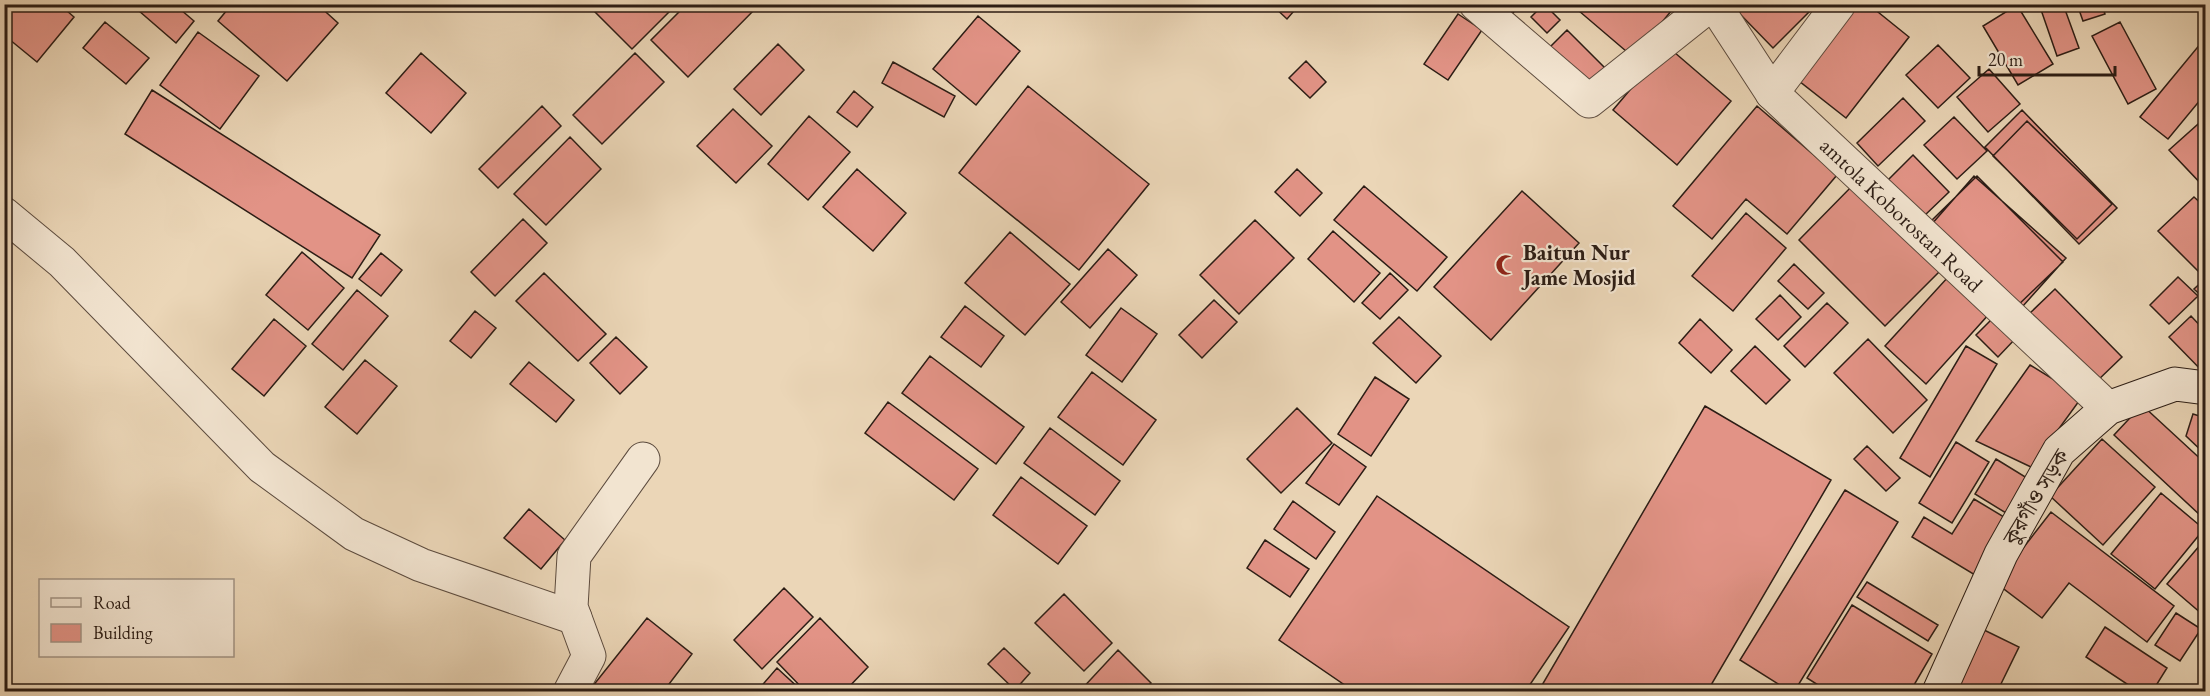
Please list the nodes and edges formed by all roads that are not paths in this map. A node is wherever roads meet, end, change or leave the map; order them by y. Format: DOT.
graph roads {
  1 [pos="1476,4"];
  2 [pos="1713,4"];
  3 [pos="1839,4"];
  4 [pos="1772,93"];
  5 [pos="4,214"];
  6 [pos="2205,388"];
  7 [pos="2108,408"];
  8 [pos="643,459"];
  9 [pos="575,618"];
  10 [pos="570,692"];
  11 [pos="1939,692"];
  1 -- 2 [label="street"];
  2 -- 4 [label="street, amtola Koborostan Road"];
  3 -- 4 [label="street"];
  4 -- 7 [label="street, amtola Koborostan Road"];
  5 -- 9 [label="street"];
  6 -- 7 [label="street, কুরগাঁও সড়ক"];
  7 -- 11 [label="street, কুরগাঁও সড়ক"];
  8 -- 9 [label="street"];
  9 -- 10 [label="street"];
}
